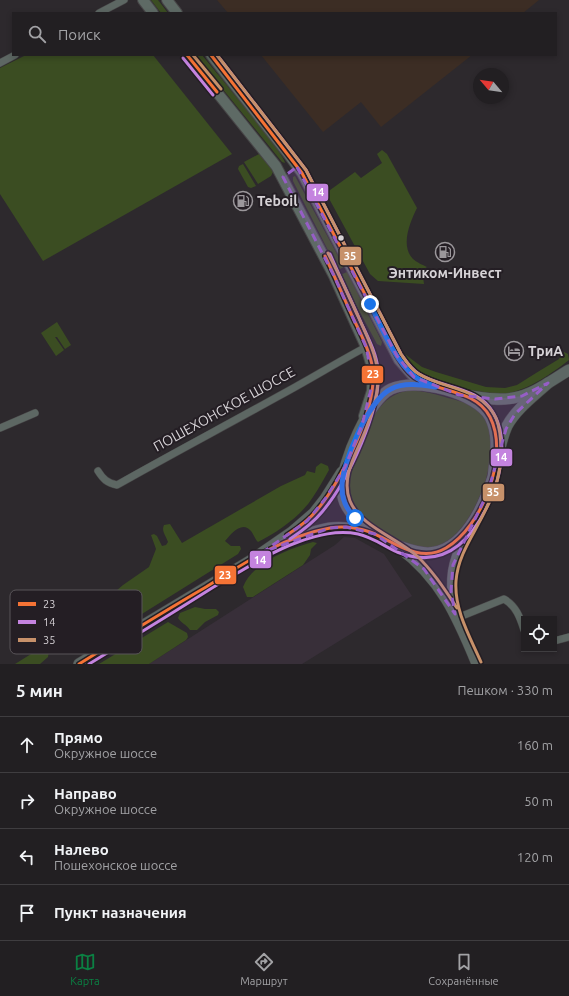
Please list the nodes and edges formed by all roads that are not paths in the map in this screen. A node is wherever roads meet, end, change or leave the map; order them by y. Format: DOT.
graph roads {
  1 [pos="124,0"];
  2 [pos="142,0"];
  3 [pos="167,0"];
  4 [pos="101,12"];
  5 [pos="152,12"];
  6 [pos="177,12"];
  7 [pos="13,56"];
  8 [pos="188,56"];
  9 [pos="212,56"];
  10 [pos="0,63"];
  11 [pos="297,167"];
  12 [pos="283,177"];
  13 [pos="366,347"];
  14 [pos="569,370"];
  15 [pos="548,383"];
  16 [pos="436,387"];
  17 [pos="459,394"];
  18 [pos="35,413"];
  19 [pos="362,426"];
  20 [pos="0,428"];
  21 [pos="345,467"];
  22 [pos="98,470"];
  23 [pos="493,478"];
  24 [pos="470,528"];
  25 [pos="375,534"];
  26 [pos="395,546"];
  27 [pos="263,552"];
  28 [pos="456,616"];
  29 [pos="521,620"];
  30 [pos="142,626"];
  31 [pos="569,637"];
  32 [pos="557,640"];
  33 [pos="95,654"];
  34 [pos="79,664"];
  35 [pos="476,664"];
  1 -- 4 [label="street"];
  2 -- 5 [label="main road"];
  3 -- 6 [label="main road"];
  7 -- 10 [label="street"];
  8 -- 12 [label="main road"];
  9 -- 11 [label="main road"];
  11 -- 12 [label="main road"];
  11 -- 16 [label="main road"];
  12 -- 13 [label="main road"];
  13 -- 19 [label="main road"];
  13 -- 22 [label="street, ПОШЕХОНСКОЕ ШОССЕ"];
  14 -- 15 [label="main road"];
  15 -- 17 [label="main road"];
  15 -- 23 [label="main road"];
  16 -- 17 [label="main road"];
  16 -- 19 [label="main road"];
  17 -- 23 [label="main road"];
  18 -- 20 [label="street"];
  19 -- 21 [label="main road"];
  21 -- 25 [label="main road"];
  21 -- 27 [label="main road"];
  23 -- 24 [label="main road"];
  24 -- 26 [label="main road"];
  24 -- 28 [label="street"];
  25 -- 26 [label="main road"];
  25 -- 27 [label="main road"];
  26 -- 28 [label="street"];
  27 -- 30 [label="main road"];
  28 -- 29 [label="street"];
  28 -- 35 [label="street"];
  31 -- 32 [label="street"];
  33 -- 34 [label="main road"];
}
